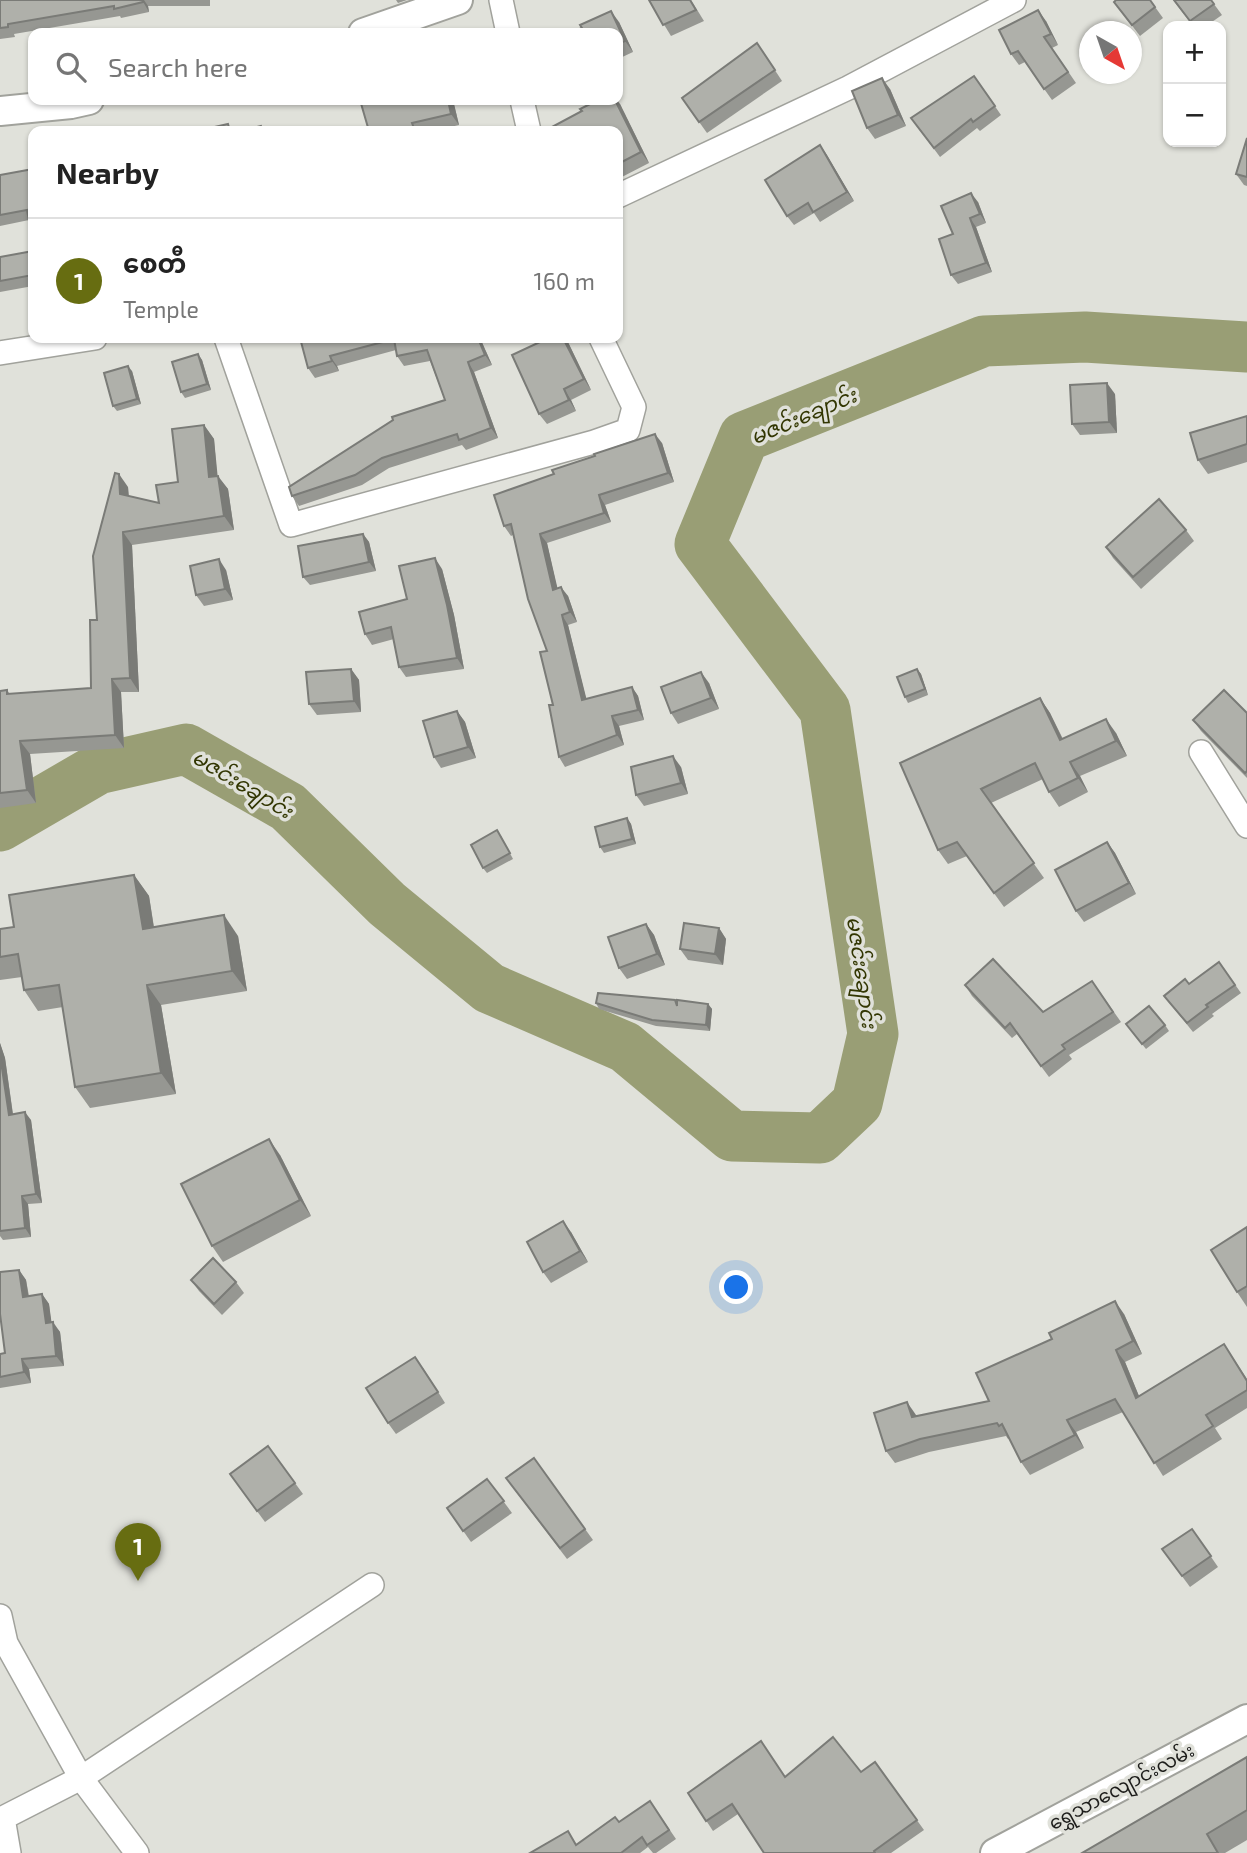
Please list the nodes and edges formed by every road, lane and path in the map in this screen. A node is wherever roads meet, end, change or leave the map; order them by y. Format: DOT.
graph roads {
  1 [pos="458,0"];
  2 [pos="501,0"];
  3 [pos="1014,0"];
  4 [pos="377,28"];
  5 [pos="507,28"];
  6 [pos="62,105"];
  7 [pos="523,105"];
  8 [pos="0,111"];
  9 [pos="528,126"];
  10 [pos="623,194"];
  11 [pos="63,343"];
  12 [pos="228,343"];
  13 [pos="603,343"];
  14 [pos="0,353"];
  15 [pos="1201,752"];
  16 [pos="1247,826"];
  17 [pos="372,1585"];
  18 [pos="0,1616"];
  19 [pos="1247,1719"];
  20 [pos="81,1778"];
  21 [pos="9,1853"];
  22 [pos="137,1853"];
  23 [pos="995,1853"];
  1 -- 4 [label="street"];
  2 -- 5 [label="street"];
  3 -- 10 [label="street"];
  6 -- 8 [label="street"];
  7 -- 9 [label="street"];
  11 -- 14 [label="street"];
  12 -- 13 [label="street"];
  15 -- 16 [label="street"];
  17 -- 20 [label="street"];
  18 -- 20 [label="street"];
  19 -- 23 [label="street, ရွှေသာလျောင်းလမ်း"];
  20 -- 21 [label="street"];
  20 -- 22 [label="street"];
}
